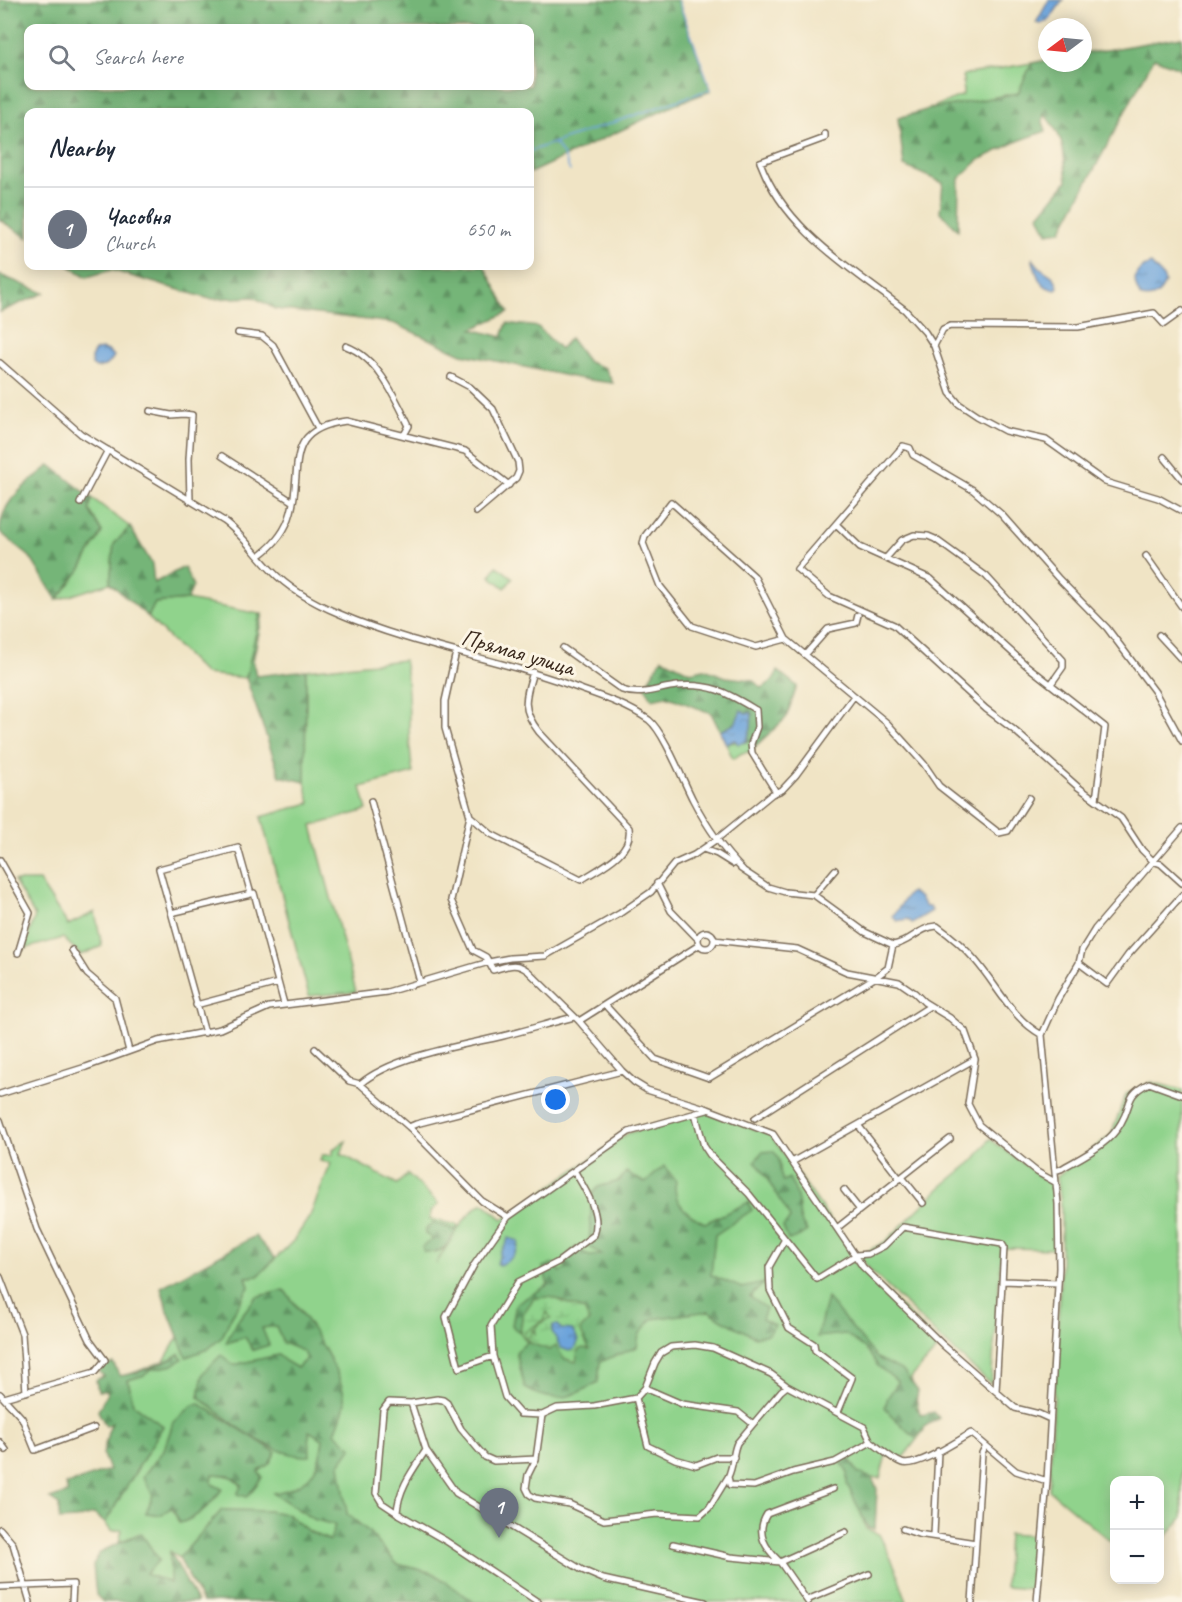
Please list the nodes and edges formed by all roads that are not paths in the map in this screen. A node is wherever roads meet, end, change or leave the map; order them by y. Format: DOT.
graph roads {
  1 [pos="825,134"];
  2 [pos="1182,310"];
  3 [pos="238,333"];
  4 [pos="346,346"];
  5 [pos="934,346"];
  6 [pos="0,363"];
  7 [pos="451,377"];
  8 [pos="150,411"];
  9 [pos="318,428"];
  10 [pos="404,435"];
  11 [pos="108,450"];
  12 [pos="222,456"];
  13 [pos="1164,457"];
  14 [pos="1182,479"];
  15 [pos="509,485"];
  16 [pos="190,501"];
  17 [pos="293,502"];
  18 [pos="80,503"];
  19 [pos="1182,511"];
  20 [pos="476,512"];
  21 [pos="836,524"];
  22 [pos="259,556"];
  23 [pos="1146,556"];
  24 [pos="886,558"];
  25 [pos="1182,607"];
  26 [pos="858,615"];
  27 [pos="1159,635"];
  28 [pos="786,639"];
  29 [pos="563,648"];
  30 [pos="456,652"];
  31 [pos="805,655"];
  32 [pos="1182,660"];
  33 [pos="533,672"];
  34 [pos="1051,684"];
  35 [pos="854,696"];
  36 [pos="1182,741"];
  37 [pos="776,792"];
  38 [pos="1029,798"];
  39 [pos="1096,800"];
  40 [pos="370,801"];
  41 [pos="470,816"];
  42 [pos="1182,828"];
  43 [pos="717,839"];
  44 [pos="703,849"];
  45 [pos="0,860"];
  46 [pos="1153,861"];
  47 [pos="743,870"];
  48 [pos="835,870"];
  49 [pos="657,883"];
  50 [pos="1182,884"];
  51 [pos="251,894"];
  52 [pos="814,895"];
  53 [pos="1182,895"];
  54 [pos="171,913"];
  55 [pos="714,940"];
  56 [pos="698,941"];
  57 [pos="893,945"];
  58 [pos="72,950"];
  59 [pos="18,954"];
  60 [pos="489,962"];
  61 [pos="1079,963"];
  62 [pos="876,977"];
  63 [pos="420,982"];
  64 [pos="278,983"];
  65 [pos="284,1004"];
  66 [pos="196,1005"];
  67 [pos="605,1005"];
  68 [pos="930,1006"];
  69 [pos="577,1019"];
  70 [pos="205,1033"];
  71 [pos="1042,1035"];
  72 [pos="315,1049"];
  73 [pos="129,1051"];
  74 [pos="975,1059"];
  75 [pos="622,1071"];
  76 [pos="360,1084"];
  77 [pos="0,1094"];
  78 [pos="1182,1095"];
  79 [pos="708,1109"];
  80 [pos="694,1113"];
  81 [pos="755,1118"];
  82 [pos="0,1120"];
  83 [pos="858,1125"];
  84 [pos="409,1127"];
  85 [pos="950,1139"];
  86 [pos="792,1162"];
  87 [pos="1055,1171"];
  88 [pos="574,1172"];
  89 [pos="901,1178"];
  90 [pos="1055,1182"];
  91 [pos="844,1190"];
  92 [pos="923,1203"];
  93 [pos="860,1210"];
  94 [pos="508,1217"];
  95 [pos="837,1228"];
  96 [pos="785,1239"];
  97 [pos="856,1255"];
  98 [pos="0,1277"];
  99 [pos="1002,1281"];
  100 [pos="1058,1283"];
  101 [pos="493,1356"];
  102 [pos="788,1386"];
  103 [pos="645,1388"];
  104 [pos="996,1391"];
  105 [pos="26,1392"];
  106 [pos="2,1396"];
  107 [pos="636,1398"];
  108 [pos="411,1403"];
  109 [pos="838,1412"];
  110 [pos="542,1415"];
  111 [pos="1050,1419"];
  112 [pos="753,1424"];
  113 [pos="94,1428"];
  114 [pos="0,1442"];
  115 [pos="871,1442"];
  116 [pos="986,1447"];
  117 [pos="6,1450"];
  118 [pos="426,1450"];
  119 [pos="938,1451"];
  120 [pos="734,1457"];
  121 [pos="536,1459"];
  122 [pos="728,1478"];
  123 [pos="1047,1481"];
  124 [pos="833,1489"];
  125 [pos="397,1512"];
  126 [pos="0,1529"];
  127 [pos="903,1529"];
  128 [pos="846,1532"];
  129 [pos="934,1535"];
  130 [pos="976,1543"];
  131 [pos="673,1544"];
  132 [pos="780,1562"];
  133 [pos="869,1574"];
  134 [pos="25,1584"];
  135 [pos="0,1587"];
  136 [pos="808,1601"];
  137 [pos="30,1602"];
  138 [pos="72,1602"];
  139 [pos="538,1602"];
  140 [pos="705,1602"];
  141 [pos="972,1602"];
  142 [pos="1037,1602"];
  1 -- 5 [label="street"];
  2 -- 5 [label="street"];
  3 -- 9 [label="street"];
  4 -- 10 [label="street"];
  5 -- 19 [label="street"];
  6 -- 11 [label="street, Прямая улица"];
  7 -- 15 [label="street"];
  8 -- 16 [label="street"];
  9 -- 10 [label="street"];
  9 -- 17 [label="street"];
  10 -- 15 [label="street"];
  11 -- 16 [label="street, Прямая улица"];
  11 -- 18 [label="street"];
  12 -- 17 [label="street"];
  13 -- 14 [label="street"];
  15 -- 20 [label="street"];
  16 -- 22 [label="street, Прямая улица"];
  17 -- 22 [label="street"];
  21 -- 24 [label="street"];
  21 -- 36 [label="street"];
  21 -- 39 [label="street"];
  22 -- 30 [label="street, Прямая улица"];
  23 -- 25 [label="street"];
  24 -- 34 [label="street"];
  24 -- 34 [label="street"];
  26 -- 31 [label="street"];
  27 -- 32 [label="street"];
  28 -- 28 [label="street"];
  28 -- 31 [label="street"];
  29 -- 37 [label="street"];
  30 -- 33 [label="street, Прямая улица"];
  30 -- 41 [label="street"];
  31 -- 35 [label="street"];
  33 -- 41 [label="street"];
  33 -- 43 [label="street, Прямая улица"];
  34 -- 39 [label="street"];
  35 -- 37 [label="street"];
  35 -- 38 [label="street"];
  37 -- 43 [label="street"];
  39 -- 46 [label="street"];
  40 -- 63 [label="street"];
  41 -- 60 [label="street"];
  42 -- 46 [label="street"];
  43 -- 44 [label="street"];
  43 -- 47 [label="street, Прямая улица"];
  44 -- 47 [label="street"];
  44 -- 49 [label="street"];
  45 -- 59 [label="street"];
  46 -- 50 [label="street"];
  46 -- 61 [label="street"];
  47 -- 52 [label="street"];
  48 -- 52 [label="street"];
  49 -- 56 [label="street"];
  49 -- 60 [label="street"];
  51 -- 54 [label="street"];
  51 -- 54 [label="street"];
  51 -- 64 [label="street"];
  52 -- 57 [label="street"];
  53 -- 61 [label="street"];
  54 -- 66 [label="street"];
  55 -- 56 [label="street"];
  55 -- 56 [label="street"];
  55 -- 62 [label="street"];
  56 -- 67 [label="street"];
  57 -- 62 [label="street"];
  57 -- 71 [label="street"];
  58 -- 73 [label="street"];
  60 -- 63 [label="street"];
  60 -- 69 [label="street"];
  61 -- 71 [label="street"];
  62 -- 67 [label="street"];
  62 -- 68 [label="street"];
  63 -- 65 [label="street"];
  64 -- 65 [label="street"];
  64 -- 66 [label="street"];
  65 -- 70 [label="street"];
  66 -- 70 [label="street"];
  67 -- 69 [label="street"];
  68 -- 74 [label="street"];
  68 -- 81 [label="street"];
  69 -- 75 [label="street"];
  69 -- 76 [label="street"];
  70 -- 73 [label="street"];
  71 -- 87 [label="street"];
  72 -- 76 [label="street"];
  73 -- 77 [label="street"];
  74 -- 83 [label="street"];
  74 -- 90 [label="street"];
  75 -- 79 [label="street"];
  75 -- 84 [label="street"];
  76 -- 84 [label="street"];
  78 -- 87 [label="street"];
  79 -- 80 [label="street"];
  79 -- 86 [label="street"];
  80 -- 88 [label="street"];
  80 -- 96 [label="street"];
  82 -- 105 [label="street"];
  83 -- 86 [label="street"];
  83 -- 89 [label="street"];
  84 -- 94 [label="street"];
  85 -- 89 [label="street"];
  86 -- 95 [label="street"];
  87 -- 90 [label="street"];
  88 -- 94 [label="street"];
  88 -- 101 [label="street"];
  89 -- 92 [label="street"];
  89 -- 93 [label="street"];
  90 -- 100 [label="street"];
  91 -- 93 [label="street"];
  93 -- 95 [label="street"];
  94 -- 101 [label="street"];
  95 -- 97 [label="street"];
  96 -- 97 [label="street"];
  96 -- 109 [label="street"];
  97 -- 99 [label="street"];
  97 -- 104 [label="street"];
  98 -- 105 [label="street"];
  99 -- 100 [label="street"];
  99 -- 104 [label="street"];
  100 -- 111 [label="street"];
  101 -- 110 [label="street"];
  102 -- 103 [label="street"];
  102 -- 109 [label="street"];
  102 -- 112 [label="street"];
  103 -- 107 [label="street"];
  103 -- 112 [label="street"];
  104 -- 111 [label="street"];
  105 -- 106 [label="street"];
  106 -- 113 [label="street"];
  107 -- 110 [label="street"];
  107 -- 120 [label="street"];
  108 -- 118 [label="street"];
  108 -- 121 [label="street"];
  108 -- 125 [label="street"];
  109 -- 115 [label="street"];
  110 -- 121 [label="street"];
  111 -- 123 [label="street"];
  112 -- 120 [label="street"];
  114 -- 117 [label="street"];
  115 -- 119 [label="street"];
  115 -- 122 [label="street"];
  116 -- 119 [label="street"];
  116 -- 123 [label="street"];
  116 -- 130 [label="street"];
  118 -- 125 [label="street"];
  118 -- 140 [label="street"];
  119 -- 129 [label="street"];
  120 -- 122 [label="street"];
  121 -- 122 [label="street"];
  123 -- 142 [label="street"];
  124 -- 132 [label="street"];
  125 -- 139 [label="street"];
  126 -- 134 [label="street"];
  127 -- 129 [label="street"];
  128 -- 132 [label="street"];
  129 -- 130 [label="street"];
  130 -- 141 [label="street"];
  131 -- 132 [label="street"];
  132 -- 136 [label="street"];
  133 -- 136 [label="street"];
  134 -- 135 [label="street"];
  134 -- 137 [label="street"];
  134 -- 138 [label="street"];
}
